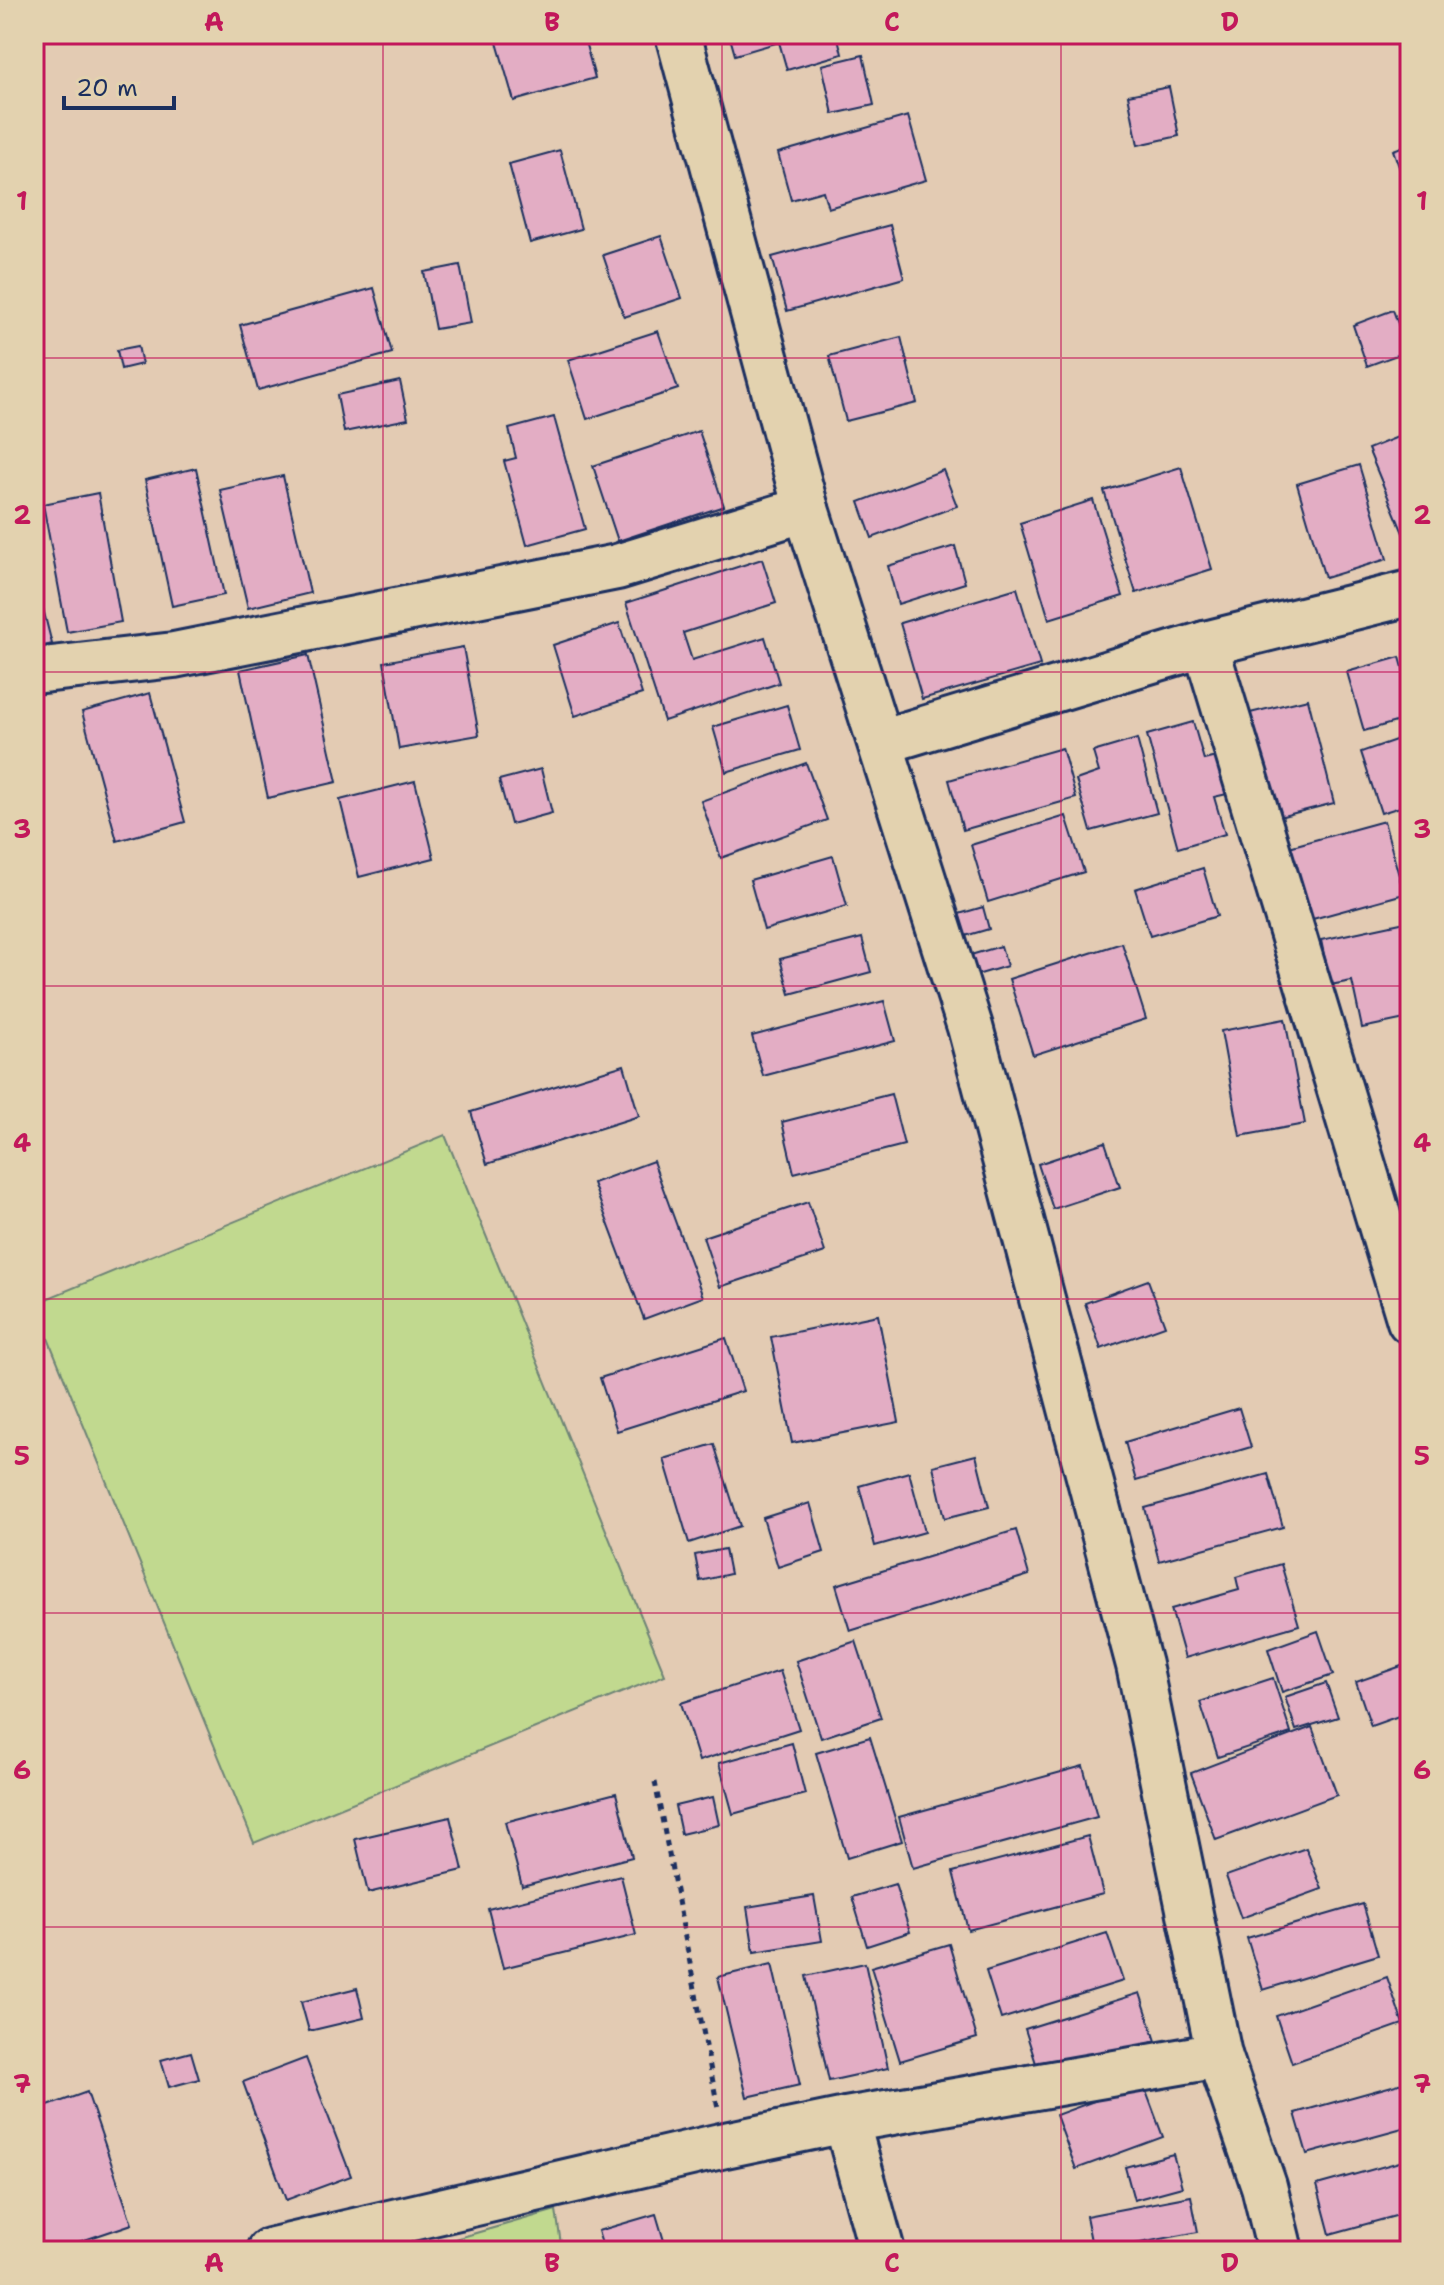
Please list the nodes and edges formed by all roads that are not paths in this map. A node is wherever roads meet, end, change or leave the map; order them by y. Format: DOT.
graph roads {
  1 [pos="678,34"];
  2 [pos="806,509"];
  3 [pos="1410,593"];
  4 [pos="1205,644"];
  5 [pos="34,671"];
  6 [pos="881,742"];
  7 [pos="1410,1321"];
  8 [pos="1219,2055"];
  9 [pos="846,2120"];
  10 [pos="269,2251"];
  11 [pos="882,2251"];
  12 [pos="1280,2251"];
  1 -- 2 [label="main road"];
  2 -- 5 [label="main road"];
  2 -- 6 [label="main road"];
  3 -- 4 [label="main road"];
  4 -- 6 [label="main road"];
  4 -- 7 [label="main road"];
  6 -- 8 [label="main road"];
  8 -- 9 [label="main road"];
  8 -- 12 [label="main road"];
  9 -- 10 [label="main road"];
  9 -- 11 [label="main road"];
}
